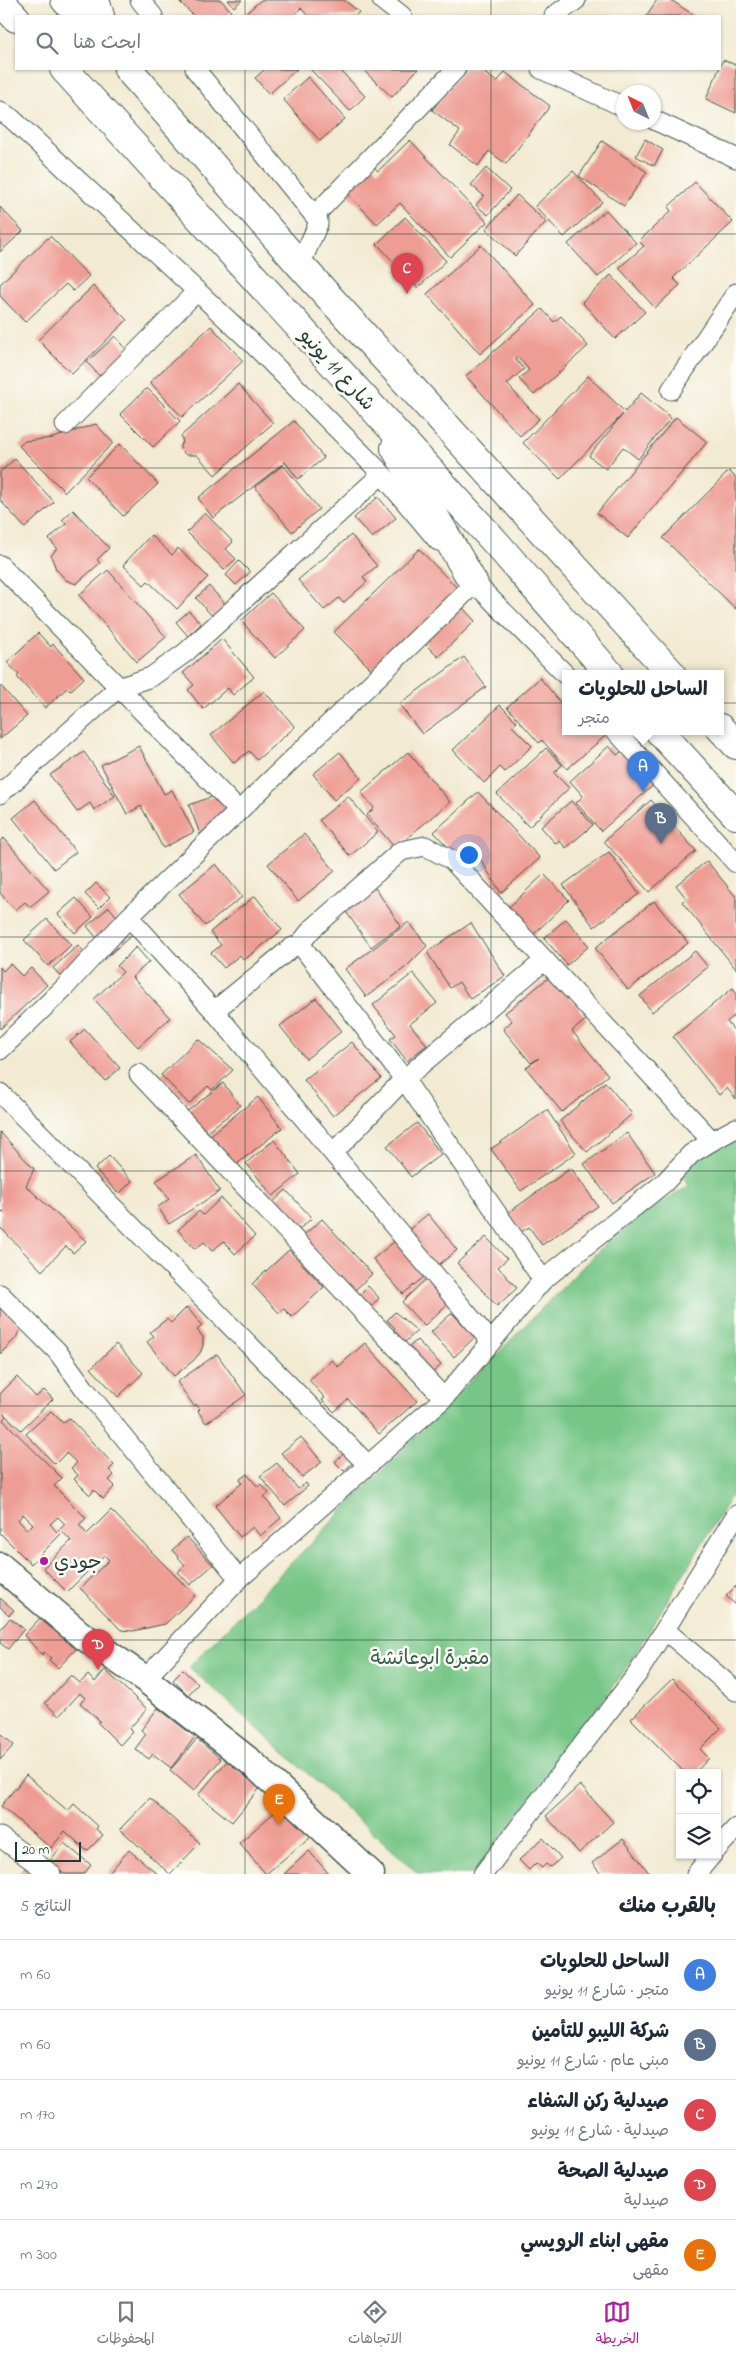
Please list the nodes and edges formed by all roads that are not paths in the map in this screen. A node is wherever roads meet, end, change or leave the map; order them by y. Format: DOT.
graph roads {
  1 [pos="65,0"];
  2 [pos="95,0"];
  3 [pos="140,0"];
  4 [pos="382,0"];
  5 [pos="576,0"];
  6 [pos="0,1"];
  7 [pos="79,15"];
  8 [pos="100,15"];
  9 [pos="152,15"];
  10 [pos="401,15"];
  11 [pos="555,15"];
  12 [pos="15,17"];
  13 [pos="65,70"];
  14 [pos="129,70"];
  15 [pos="196,70"];
  16 [pos="455,70"];
  17 [pos="544,70"];
  18 [pos="616,102"];
  19 [pos="4,119"];
  20 [pos="661,123"];
  21 [pos="736,158"];
  22 [pos="315,215"];
  23 [pos="300,265"];
  24 [pos="197,290"];
  25 [pos="736,293"];
  26 [pos="671,390"];
  27 [pos="368,402"];
  28 [pos="65,425"];
  29 [pos="382,474"];
  30 [pos="0,565"];
  31 [pos="474,584"];
  32 [pos="606,670"];
  33 [pos="668,670"];
  34 [pos="562,671"];
  35 [pos="118,688"];
  36 [pos="724,732"];
  37 [pos="620,735"];
  38 [pos="663,735"];
  39 [pos="736,745"];
  40 [pos="0,794"];
  41 [pos="239,811"];
  42 [pos="736,815"];
  43 [pos="736,863"];
  44 [pos="129,917"];
  45 [pos="300,944"];
  46 [pos="545,960"];
  47 [pos="214,1011"];
  48 [pos="0,1050"];
  49 [pos="139,1074"];
  50 [pos="404,1079"];
  51 [pos="0,1093"];
  52 [pos="736,1128"];
  53 [pos="712,1141"];
  54 [pos="333,1153"];
  55 [pos="543,1280"];
  56 [pos="0,1294"];
  57 [pos="491,1342"];
  58 [pos="444,1398"];
  59 [pos="368,1465"];
  60 [pos="736,1515"];
  61 [pos="0,1566"];
  62 [pos="239,1579"];
  63 [pos="665,1630"];
  64 [pos="145,1679"];
  65 [pos="736,1691"];
  66 [pos="736,1828"];
  67 [pos="0,1837"];
  68 [pos="721,1845"];
  69 [pos="709,1859"];
  70 [pos="51,1874"];
  71 [pos="371,1874"];
  72 [pos="484,1874"];
  73 [pos="696,1874"];
  1 -- 7 [label="highway"];
  2 -- 8 [label="highway"];
  3 -- 9 [label="street"];
  4 -- 10 [label="street"];
  5 -- 11 [label="street"];
  6 -- 12 [label="highway"];
  13 -- 27 [label="highway, شارع 11 يونيو"];
  14 -- 23 [label="highway, شارع 11 يونيو"];
  15 -- 22 [label="street"];
  16 -- 22 [label="street"];
  17 -- 18 [label="street"];
  19 -- 24 [label="street"];
  20 -- 21 [label="street"];
  22 -- 23 [label="street"];
  23 -- 33 [label="highway, شارع 11 يونيو"];
  24 -- 28 [label="street"];
  24 -- 29 [label="street"];
  25 -- 26 [label="street"];
  27 -- 31 [label="highway"];
  27 -- 32 [label="highway, شارع 11 يونيو"];
  29 -- 31 [label="street"];
  29 -- 35 [label="street"];
  30 -- 35 [label="street"];
  31 -- 34 [label="street"];
  31 -- 41 [label="street"];
  35 -- 40 [label="street"];
  35 -- 41 [label="street"];
  36 -- 39 [label="highway"];
  37 -- 43 [label="street"];
  38 -- 42 [label="highway"];
  41 -- 44 [label="street"];
  44 -- 47 [label="street"];
  44 -- 48 [label="street"];
  45 -- 46 [label="street"];
  45 -- 47 [label="street"];
  45 -- 50 [label="street"];
  46 -- 50 [label="street"];
  46 -- 53 [label="street"];
  47 -- 54 [label="street"];
  49 -- 58 [label="street"];
  50 -- 54 [label="street"];
  50 -- 55 [label="street"];
  51 -- 59 [label="street"];
  52 -- 53 [label="street"];
  53 -- 55 [label="street"];
  54 -- 57 [label="street"];
  55 -- 57 [label="street"];
  56 -- 62 [label="street"];
  57 -- 58 [label="street"];
  58 -- 59 [label="street"];
  59 -- 62 [label="street"];
  60 -- 63 [label="street"];
  61 -- 64 [label="main road"];
  62 -- 64 [label="street"];
  63 -- 65 [label="street"];
  63 -- 72 [label="street"];
  64 -- 71 [label="main road"];
  66 -- 68 [label="street"];
  67 -- 70 [label="street"];
  69 -- 73 [label="street"];
}
